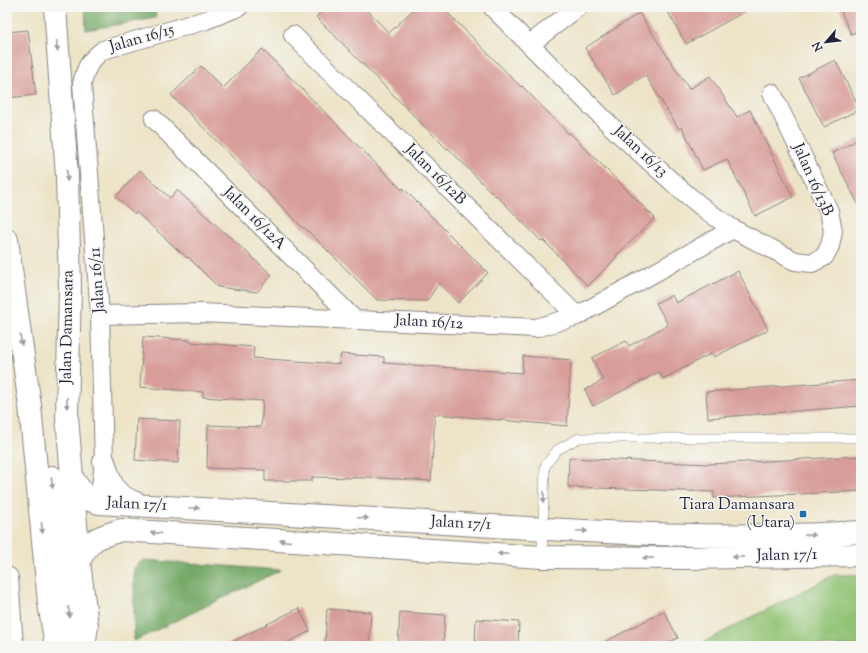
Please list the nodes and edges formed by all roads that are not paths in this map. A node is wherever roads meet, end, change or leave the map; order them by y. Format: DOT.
graph roads {
  1 [pos="54,7"];
  2 [pos="239,7"];
  3 [pos="492,7"];
  4 [pos="578,7"];
  5 [pos="293,36"];
  6 [pos="530,44"];
  7 [pos="91,59"];
  8 [pos="772,93"];
  9 [pos="154,119"];
  10 [pos="733,229"];
  11 [pos="7,240"];
  12 [pos="812,263"];
  13 [pos="100,315"];
  14 [pos="577,316"];
  15 [pos="355,320"];
  16 [pos="30,406"];
  17 [pos="861,438"];
  18 [pos="104,462"];
  19 [pos="72,478"];
  20 [pos="99,502"];
  21 [pos="141,505"];
  22 [pos="543,529"];
  23 [pos="121,530"];
  24 [pos="861,532"];
  25 [pos="861,554"];
  26 [pos="542,557"];
  27 [pos="79,561"];
  28 [pos="7,578"];
  29 [pos="12,646"];
  30 [pos="56,646"];
  31 [pos="77,646"];
  32 [pos="84,646"];
  1 -- 19 [label="main road, Jalan Damansara, one-way"];
  2 -- 7 [label="street, Jalan 16/15"];
  3 -- 6 [label="street, Jalan 16/13"];
  4 -- 6 [label="street"];
  5 -- 14 [label="street, Jalan 16/12B"];
  6 -- 10 [label="street, Jalan 16/13"];
  7 -- 13 [label="street, Jalan 16/11"];
  8 -- 12 [label="street, Jalan 16/13B"];
  9 -- 15 [label="street, Jalan 16/12A"];
  10 -- 12 [label="street, Jalan 16/13"];
  10 -- 14 [label="street, Jalan 16/12"];
  11 -- 16 [label="main road, one-way"];
  13 -- 15 [label="street, Jalan 16/12"];
  13 -- 18 [label="street, Jalan 16/11"];
  14 -- 15 [label="street, Jalan 16/12"];
  16 -- 30 [label="main road, one-way"];
  16 -- 31 [label="main road, one-way"];
  17 -- 22 [label="lane, one-way"];
  18 -- 20 [label="street, Jalan 16/11"];
  18 -- 21 [label="main road"];
  19 -- 20 [label="main road, Jalan 17/1"];
  19 -- 27 [label="main road, Jalan Damansara"];
  20 -- 21 [label="main road, Jalan 17/1"];
  20 -- 23 [label="main road"];
  21 -- 22 [label="main road, Jalan 17/1, one-way"];
  22 -- 24 [label="main road, Jalan 17/1, one-way"];
  22 -- 26 [label="lane"];
  26 -- 23 [label="main road, Jalan 17/1, one-way"];
  23 -- 27 [label="main road, Jalan 17/1"];
  25 -- 26 [label="main road, Jalan 17/1, one-way"];
  27 -- 32 [label="main road, Jalan Damansara"];
  28 -- 29 [label="main road"];
}
